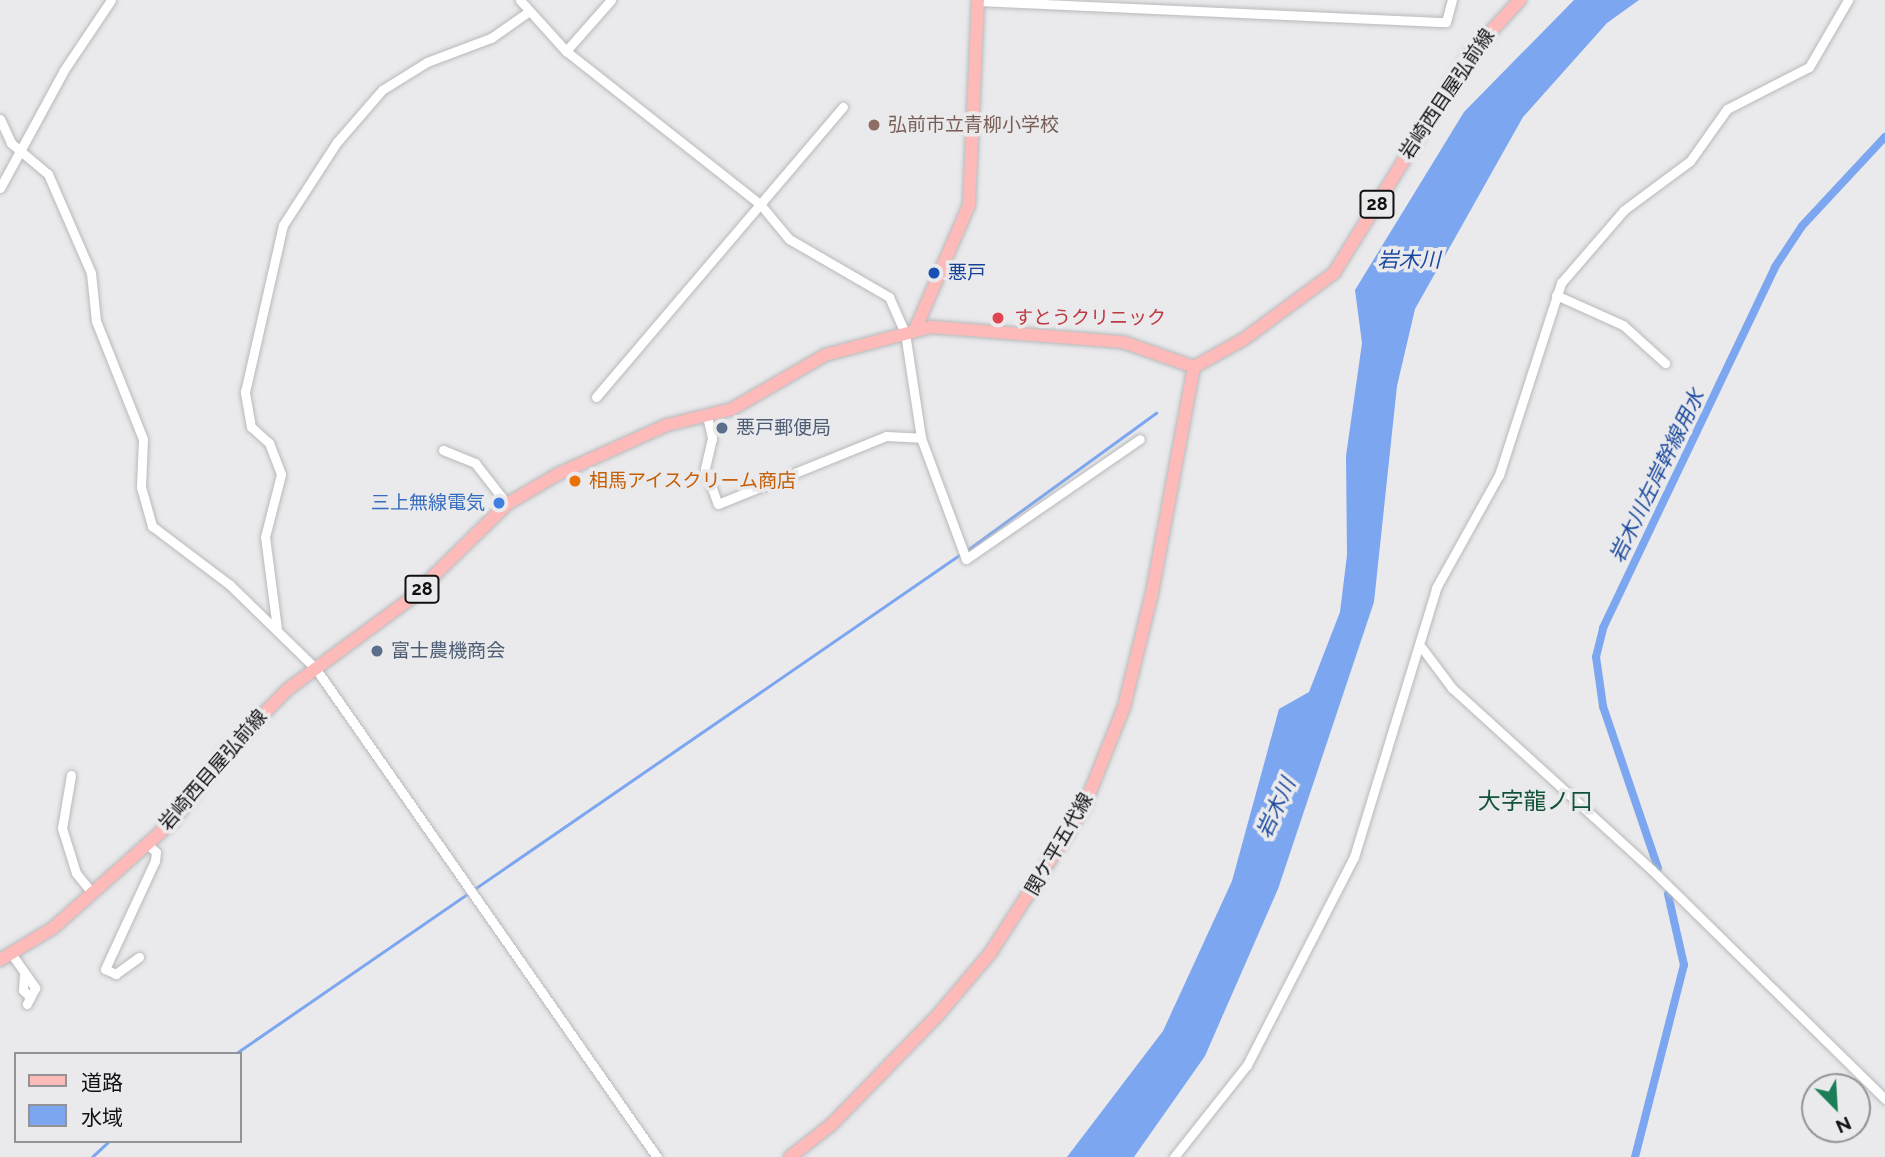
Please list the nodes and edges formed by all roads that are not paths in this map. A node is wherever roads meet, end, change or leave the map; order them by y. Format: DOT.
graph roads {
  1 [pos="111,0"];
  2 [pos="520,0"];
  3 [pos="611,0"];
  4 [pos="978,0"];
  5 [pos="1452,0"];
  6 [pos="1520,0"];
  7 [pos="1848,0"];
  8 [pos="528,12"];
  9 [pos="566,51"];
  10 [pos="844,107"];
  11 [pos="0,119"];
  12 [pos="20,150"];
  13 [pos="0,188"];
  14 [pos="760,204"];
  15 [pos="1556,295"];
  16 [pos="910,331"];
  17 [pos="1665,363"];
  18 [pos="1194,367"];
  19 [pos="596,397"];
  20 [pos="707,416"];
  21 [pos="921,438"];
  22 [pos="1140,439"];
  23 [pos="443,450"];
  24 [pos="507,504"];
  25 [pos="277,629"];
  26 [pos="1422,648"];
  27 [pos="316,669"];
  28 [pos="71,775"];
  29 [pos="146,843"];
  30 [pos="90,890"];
  31 [pos="139,957"];
  32 [pos="6,958"];
  33 [pos="29,1000"];
  34 [pos="1885,1099"];
  35 [pos="1177,1156"];
  36 [pos="657,1157"];
  37 [pos="790,1157"];
  1 -- 12 [label="street"];
  2 -- 8 [label="street"];
  3 -- 9 [label="street"];
  4 -- 5 [label="street"];
  4 -- 16 [label="main road"];
  6 -- 18 [label="main road, 岩崎西目屋弘前線 / 28"];
  7 -- 15 [label="street"];
  8 -- 9 [label="street"];
  8 -- 25 [label="street"];
  9 -- 14 [label="street"];
  10 -- 14 [label="street"];
  11 -- 12 [label="street"];
  12 -- 13 [label="street"];
  12 -- 25 [label="street"];
  14 -- 16 [label="street"];
  14 -- 19 [label="street"];
  15 -- 17 [label="street"];
  15 -- 26 [label="street"];
  16 -- 18 [label="main road, 岩崎西目屋弘前線 / 28"];
  16 -- 20 [label="main road, 岩崎西目屋弘前線 / 28"];
  16 -- 21 [label="street"];
  18 -- 37 [label="main road, 関ケ平五代線"];
  20 -- 21 [label="street"];
  20 -- 24 [label="main road, 岩崎西目屋弘前線 / 28"];
  21 -- 22 [label="street"];
  23 -- 24 [label="street"];
  24 -- 27 [label="main road, 岩崎西目屋弘前線 / 28"];
  25 -- 27 [label="street"];
  26 -- 34 [label="street"];
  26 -- 35 [label="street"];
  27 -- 29 [label="main road, 岩崎西目屋弘前線 / 28"];
  27 -- 36 [label="street"];
  28 -- 30 [label="street"];
  29 -- 30 [label="main road, 岩崎西目屋弘前線 / 28"];
  29 -- 31 [label="street"];
  30 -- 32 [label="main road, 岩崎西目屋弘前線 / 28"];
  32 -- 33 [label="street"];
}
